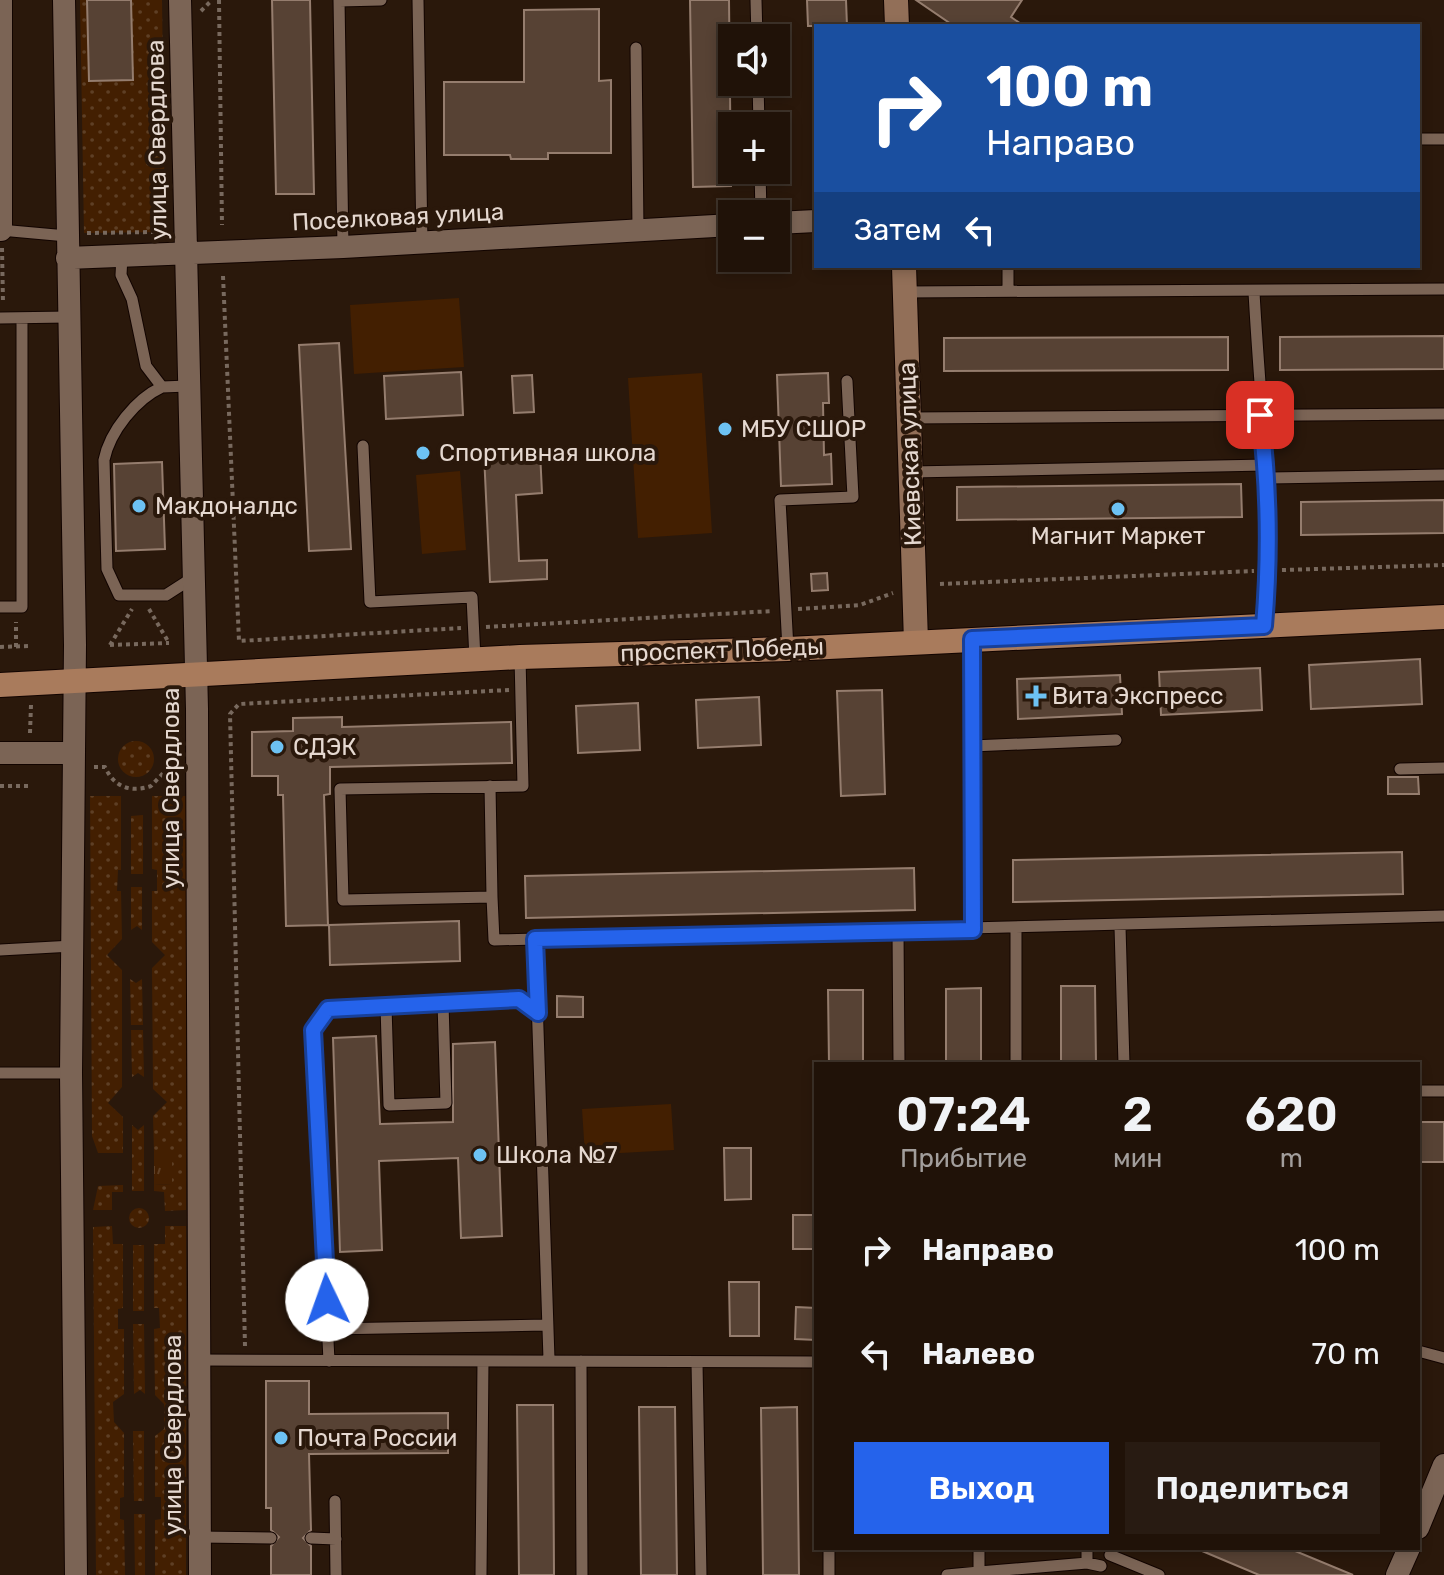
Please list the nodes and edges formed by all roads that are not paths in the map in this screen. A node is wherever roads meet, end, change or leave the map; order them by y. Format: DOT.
graph roads {
  1 [pos="64,0"];
  2 [pos="180,0"];
  3 [pos="381,0"];
  4 [pos="418,0"];
  5 [pos="756,0"];
  6 [pos="896,0"];
  7 [pos="339,1"];
  8 [pos="0,4"];
  9 [pos="757,24"];
  10 [pos="897,24"];
  11 [pos="636,48"];
  12 [pos="1420,139"];
  13 [pos="1444,139"];
  14 [pos="814,221"];
  15 [pos="790,222"];
  16 [pos="718,226"];
  17 [pos="1,230"];
  18 [pos="638,230"];
  19 [pos="73,242"];
  20 [pos="422,243"];
  21 [pos="343,247"];
  22 [pos="185,252"];
  23 [pos="122,256"];
  24 [pos="904,268"];
  25 [pos="1008,268"];
  26 [pos="1444,289"];
  27 [pos="1008,290"];
  28 [pos="905,292"];
  29 [pos="1254,292"];
  30 [pos="69,317"];
  31 [pos="1,318"];
  32 [pos="22,318"];
  33 [pos="847,381"];
  34 [pos="188,386"];
  35 [pos="162,387"];
  36 [pos="1444,414"];
  37 [pos="1260,415"];
  38 [pos="908,418"];
  39 [pos="363,446"];
  40 [pos="1266,465"];
  41 [pos="911,472"];
  42 [pos="1444,475"];
  43 [pos="1266,478"];
  44 [pos="194,577"];
  45 [pos="0,607"];
  46 [pos="1444,617"];
  47 [pos="1264,626"];
  48 [pos="972,639"];
  49 [pos="916,642"];
  50 [pos="788,649"];
  51 [pos="520,657"];
  52 [pos="475,660"];
  53 [pos="197,675"];
  54 [pos="75,683"];
  55 [pos="0,685"];
  56 [pos="1116,740"];
  57 [pos="972,746"];
  58 [pos="0,753"];
  59 [pos="73,753"];
  60 [pos="1444,768"];
  61 [pos="1400,769"];
  62 [pos="490,786"];
  63 [pos="492,897"];
  64 [pos="1444,916"];
  65 [pos="1120,927"];
  66 [pos="1016,929"];
  67 [pos="973,930"];
  68 [pos="898,931"];
  69 [pos="535,939"];
  70 [pos="73,946"];
  71 [pos="0,950"];
  72 [pos="443,1003"];
  73 [pos="386,1006"];
  74 [pos="538,1013"];
  75 [pos="899,1062"];
  76 [pos="1016,1062"];
  77 [pos="1124,1062"];
  78 [pos="0,1073"];
  79 [pos="71,1073"];
  80 [pos="1420,1091"];
  81 [pos="1444,1091"];
  82 [pos="547,1325"];
  83 [pos="328,1329"];
  84 [pos="1420,1352"];
  85 [pos="1444,1358"];
  86 [pos="549,1359"];
  87 [pos="199,1360"];
  88 [pos="329,1361"];
  89 [pos="483,1361"];
  90 [pos="581,1361"];
  91 [pos="814,1362"];
  92 [pos="697,1363"];
  93 [pos="1444,1465"];
  94 [pos="335,1501"];
  95 [pos="1420,1520"];
  96 [pos="199,1537"];
  97 [pos="271,1538"];
  98 [pos="311,1538"];
  99 [pos="336,1539"];
  100 [pos="829,1550"];
  101 [pos="979,1550"];
  102 [pos="1087,1550"];
  103 [pos="1408,1550"];
  104 [pos="1111,1552"];
  105 [pos="1087,1563"];
  106 [pos="1097,1571"];
  107 [pos="979,1572"];
  108 [pos="76,1575"];
  109 [pos="200,1575"];
  110 [pos="336,1575"];
  111 [pos="481,1575"];
  112 [pos="582,1575"];
  113 [pos="701,1575"];
  114 [pos="829,1575"];
  115 [pos="947,1575"];
  116 [pos="1159,1575"];
  117 [pos="1397,1575"];
  1 -- 19 [label="street"];
  2 -- 22 [label="street, улица Свердлова"];
  3 -- 7 [label="lane"];
  4 -- 20 [label="lane"];
  5 -- 9 [label="lane"];
  6 -- 10 [label="main road"];
  7 -- 21 [label="lane"];
  8 -- 17 [label="street"];
  11 -- 18 [label="lane"];
  12 -- 13 [label="lane"];
  14 -- 15 [label="street"];
  16 -- 18 [label="street, Поселковая улица"];
  17 -- 19 [label="lane"];
  18 -- 20 [label="street, Поселковая улица"];
  19 -- 23 [label="street, Поселковая улица"];
  19 -- 30 [label="street"];
  20 -- 21 [label="street, Поселковая улица"];
  21 -- 22 [label="street, Поселковая улица"];
  22 -- 23 [label="street, Поселковая улица"];
  22 -- 34 [label="street, улица Свердлова"];
  23 -- 35 [label="lane"];
  24 -- 28 [label="main road, Киевская улица"];
  25 -- 27 [label="lane"];
  26 -- 29 [label="lane"];
  27 -- 28 [label="lane"];
  27 -- 29 [label="lane"];
  28 -- 38 [label="main road, Киевская улица"];
  29 -- 37 [label="lane"];
  30 -- 32 [label="lane"];
  30 -- 54 [label="street"];
  31 -- 32 [label="lane"];
  32 -- 45 [label="lane"];
  33 -- 50 [label="lane"];
  34 -- 35 [label="lane"];
  34 -- 44 [label="street, улица Свердлова"];
  35 -- 44 [label="lane"];
  36 -- 37 [label="lane"];
  37 -- 38 [label="lane"];
  37 -- 40 [label="lane"];
  38 -- 41 [label="main road, Киевская улица"];
  39 -- 52 [label="lane"];
  40 -- 41 [label="lane"];
  40 -- 43 [label="lane"];
  41 -- 49 [label="main road, Киевская улица"];
  42 -- 43 [label="lane"];
  43 -- 47 [label="lane"];
  44 -- 53 [label="street, улица Свердлова"];
  46 -- 47 [label="main road, проспект Победы"];
  47 -- 48 [label="main road, проспект Победы"];
  48 -- 49 [label="main road, проспект Победы"];
  48 -- 57 [label="lane"];
  49 -- 50 [label="main road, проспект Победы"];
  50 -- 51 [label="main road, проспект Победы"];
  51 -- 52 [label="main road, проспект Победы"];
  51 -- 62 [label="lane"];
  52 -- 53 [label="main road, проспект Победы"];
  53 -- 54 [label="main road, проспект Победы"];
  53 -- 87 [label="street, улица Свердлова"];
  54 -- 55 [label="main road, проспект Победы"];
  54 -- 59 [label="street"];
  56 -- 57 [label="lane"];
  57 -- 67 [label="lane"];
  58 -- 59 [label="street"];
  59 -- 70 [label="street"];
  60 -- 61 [label="lane"];
  62 -- 63 [label="lane"];
  62 -- 63 [label="lane"];
  63 -- 69 [label="lane"];
  64 -- 65 [label="lane"];
  65 -- 66 [label="lane"];
  65 -- 77 [label="lane"];
  66 -- 67 [label="lane"];
  66 -- 76 [label="lane"];
  67 -- 68 [label="lane"];
  68 -- 69 [label="lane"];
  68 -- 75 [label="lane"];
  69 -- 74 [label="lane"];
  70 -- 71 [label="lane"];
  70 -- 79 [label="street"];
  72 -- 73 [label="lane"];
  72 -- 73 [label="lane"];
  72 -- 74 [label="lane"];
  73 -- 83 [label="lane"];
  74 -- 82 [label="lane"];
  78 -- 79 [label="lane"];
  79 -- 108 [label="street"];
  80 -- 81 [label="lane"];
  82 -- 83 [label="lane"];
  82 -- 86 [label="lane"];
  83 -- 88 [label="lane"];
  84 -- 85 [label="lane"];
  86 -- 89 [label="lane"];
  86 -- 90 [label="lane"];
  87 -- 88 [label="lane"];
  87 -- 96 [label="street, улица Свердлова"];
  88 -- 89 [label="lane"];
  89 -- 111 [label="lane"];
  90 -- 92 [label="lane"];
  90 -- 112 [label="lane"];
  91 -- 92 [label="lane"];
  92 -- 113 [label="lane"];
  93 -- 95 [label="street"];
  94 -- 99 [label="lane"];
  96 -- 97 [label="lane"];
  96 -- 109 [label="street, улица Свердлова"];
  98 -- 99 [label="lane"];
  99 -- 110 [label="lane"];
  100 -- 114 [label="lane"];
  101 -- 107 [label="lane"];
  102 -- 105 [label="lane"];
  103 -- 117 [label="street"];
  104 -- 106 [label="lane"];
  104 -- 116 [label="lane"];
  105 -- 106 [label="lane"];
  105 -- 107 [label="lane"];
  107 -- 115 [label="lane"];
}
